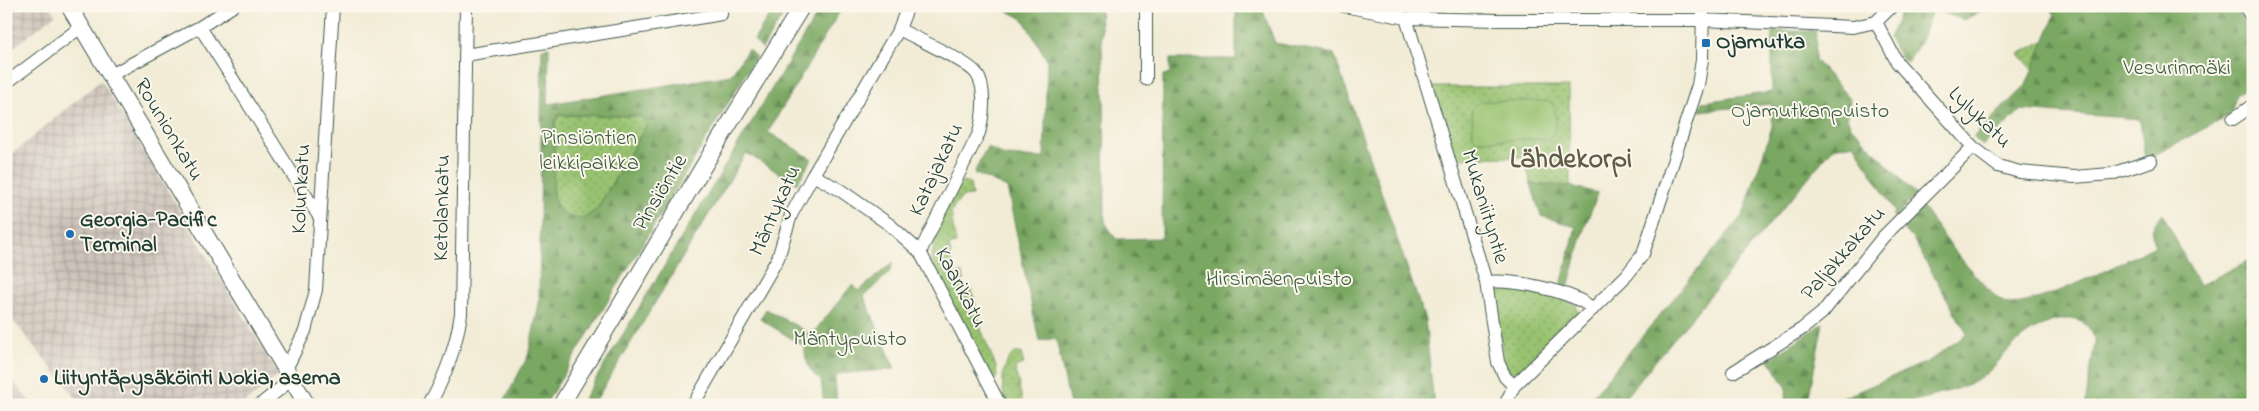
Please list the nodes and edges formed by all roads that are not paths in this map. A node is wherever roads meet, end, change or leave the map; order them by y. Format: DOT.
graph roads {
  1 [pos="68,6"];
  2 [pos="233,6"];
  3 [pos="333,6"];
  4 [pos="466,6"];
  5 [pos="721,6"];
  6 [pos="802,6"];
  7 [pos="908,6"];
  8 [pos="1146,6"];
  9 [pos="1344,6"];
  10 [pos="1703,6"];
  11 [pos="1892,6"];
  12 [pos="2245,6"];
  13 [pos="1406,18"];
  14 [pos="1703,20"];
  15 [pos="2253,20"];
  16 [pos="1876,22"];
  17 [pos="200,26"];
  18 [pos="81,27"];
  19 [pos="899,30"];
  20 [pos="465,55"];
  21 [pos="109,76"];
  22 [pos="1146,79"];
  23 [pos="6,83"];
  24 [pos="2253,105"];
  25 [pos="2233,119"];
  26 [pos="1973,147"];
  27 [pos="2151,161"];
  28 [pos="813,175"];
  29 [pos="320,218"];
  30 [pos="920,252"];
  31 [pos="1486,282"];
  32 [pos="1593,309"];
  33 [pos="1733,372"];
  34 [pos="289,374"];
  35 [pos="1514,386"];
  36 [pos="260,405"];
  37 [pos="307,405"];
  38 [pos="429,405"];
  39 [pos="561,405"];
  40 [pos="693,405"];
  41 [pos="1000,405"];
  42 [pos="1505,405"];
  1 -- 18 [label="main road, Rounionkatu"];
  2 -- 17 [label="street"];
  3 -- 29 [label="street, Kolunkatu"];
  4 -- 20 [label="street, Ketolankatu"];
  5 -- 20 [label="street"];
  6 -- 39 [label="main road, Pinsiöntie"];
  7 -- 19 [label="street, Mäntykatu"];
  8 -- 22 [label="street"];
  9 -- 13 [label="street"];
  10 -- 14 [label="street"];
  11 -- 16 [label="street"];
  12 -- 15 [label="street"];
  13 -- 14 [label="street"];
  13 -- 31 [label="street, Mukaniityntie"];
  14 -- 16 [label="street"];
  14 -- 32 [label="street"];
  16 -- 26 [label="street, Lylykatu"];
  17 -- 21 [label="street"];
  17 -- 29 [label="street"];
  18 -- 21 [label="main road, Rounionkatu"];
  18 -- 23 [label="street"];
  19 -- 28 [label="street, Mäntykatu"];
  19 -- 30 [label="street, Katajakatu"];
  20 -- 38 [label="street, Ketolankatu"];
  21 -- 34 [label="main road, Rounionkatu"];
  24 -- 25 [label="street"];
  26 -- 27 [label="street, Lylykatu"];
  26 -- 33 [label="street, Paljakkakatu"];
  28 -- 30 [label="street, Kaarikatu"];
  28 -- 40 [label="street, Mäntykatu"];
  29 -- 34 [label="street, Kolunkatu"];
  30 -- 41 [label="street, Kaarikatu"];
  31 -- 32 [label="street"];
  31 -- 35 [label="street, Mukaniityntie"];
  32 -- 35 [label="street"];
  34 -- 36 [label="street"];
  34 -- 37 [label="main road, Rounionkatu"];
  35 -- 42 [label="street"];
}
